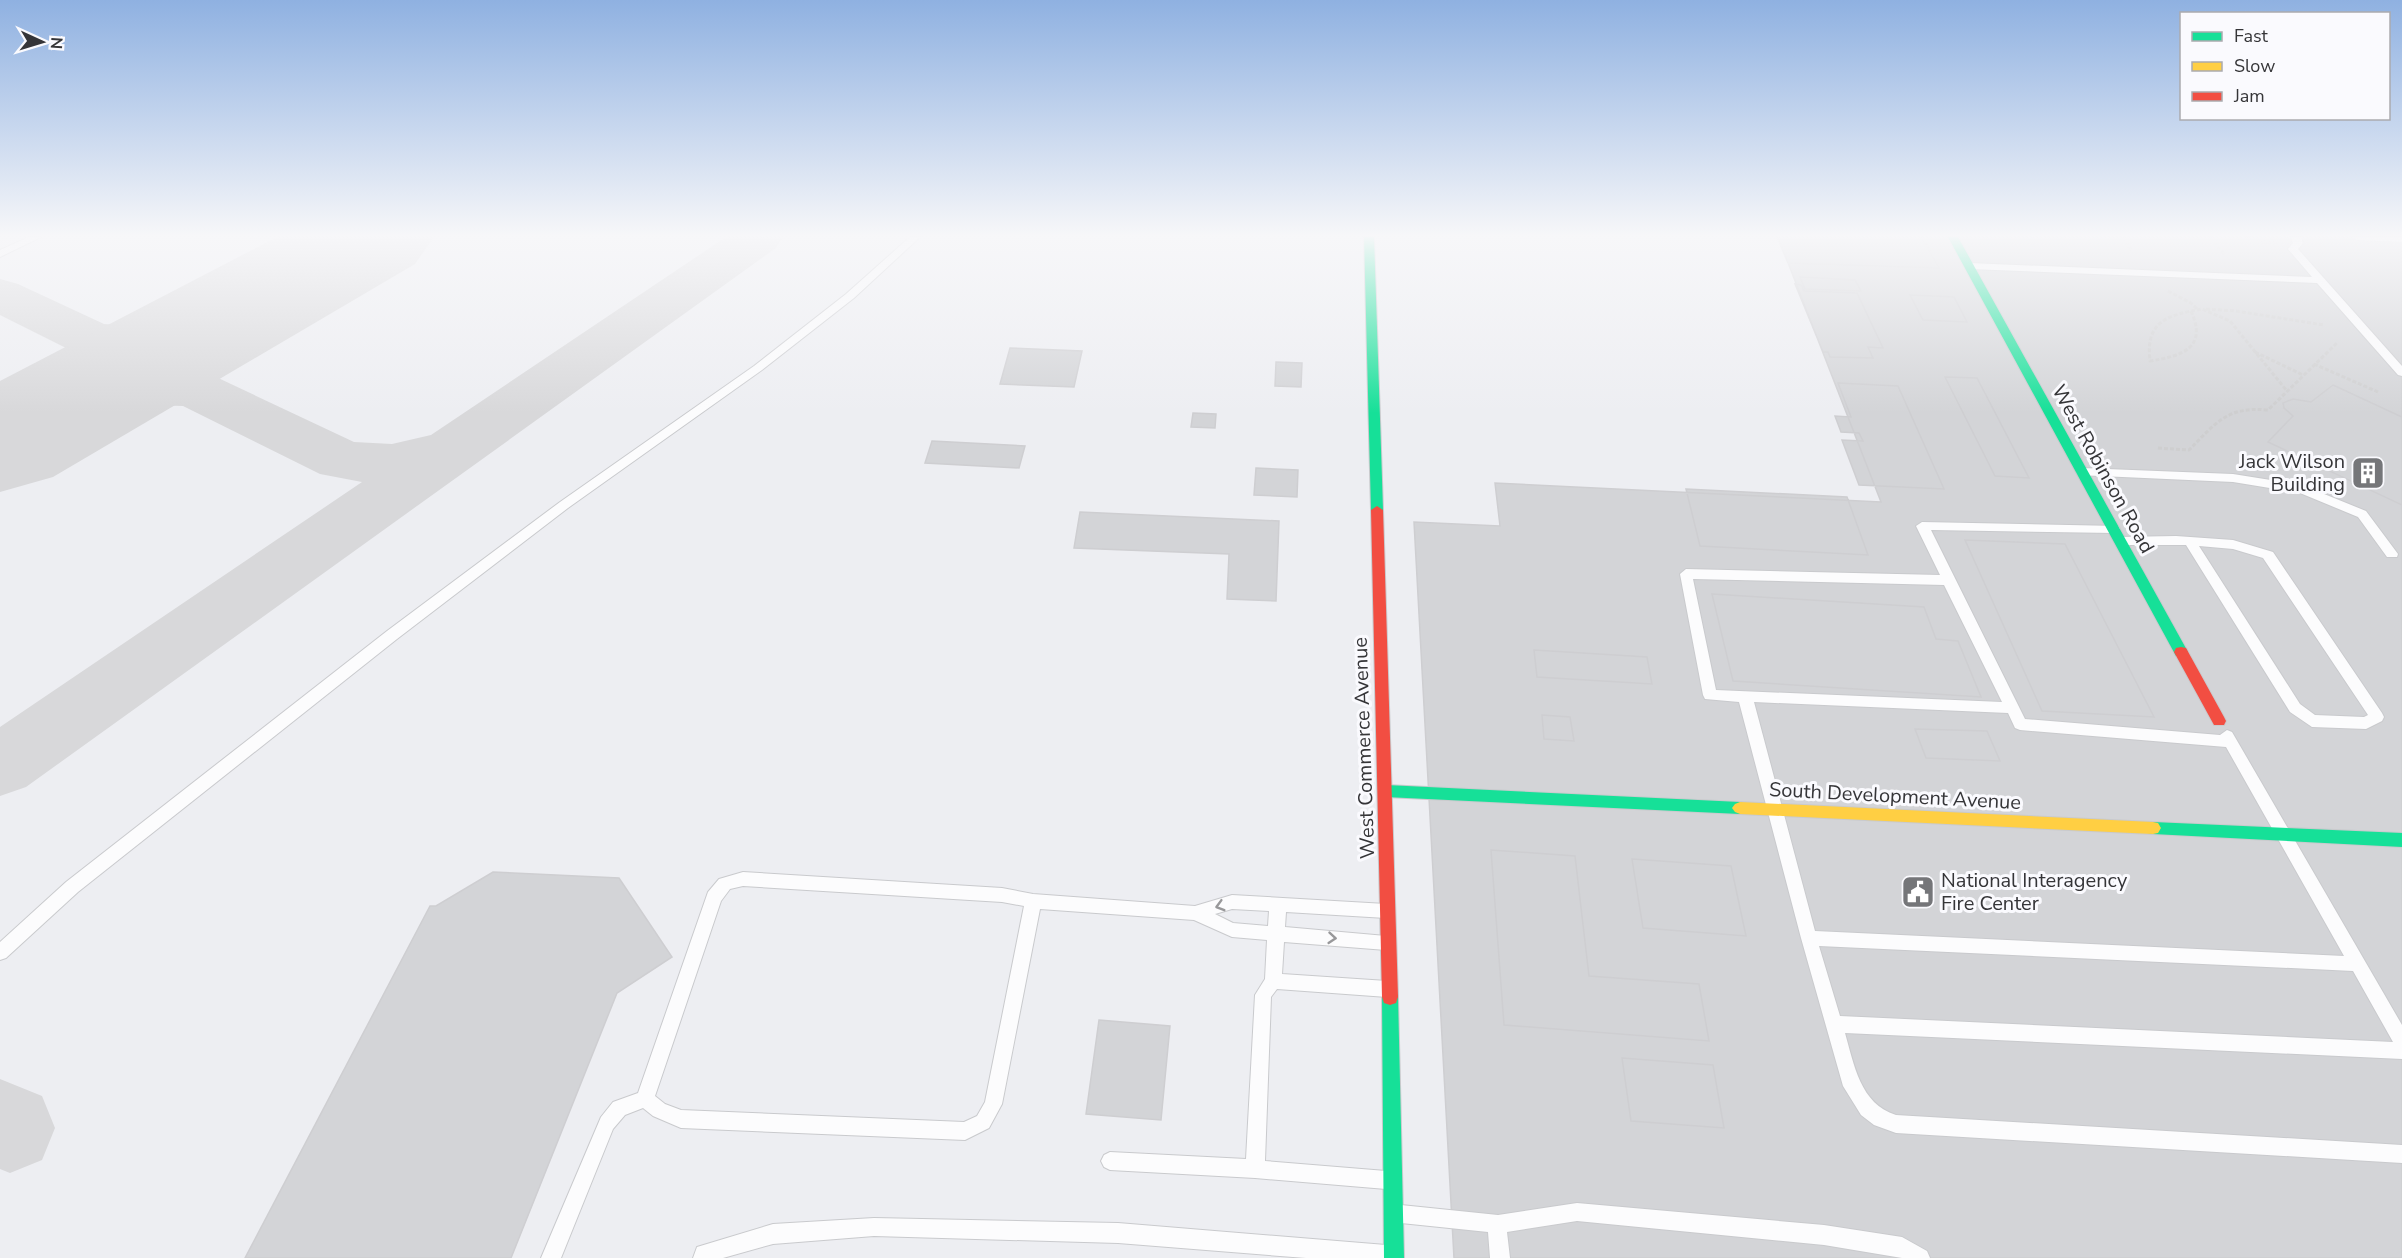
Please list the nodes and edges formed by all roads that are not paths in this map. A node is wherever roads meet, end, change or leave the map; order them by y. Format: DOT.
graph roads {
  1 [pos="850,296"];
  2 [pos="1371,296"];
  3 [pos="1985,296"];
  4 [pos="2333,296"];
  5 [pos="2402,373"];
  6 [pos="2082,472"];
  7 [pos="2117,535"];
  8 [pos="2191,543"];
  9 [pos="2392,554"];
  10 [pos="1949,580"];
  11 [pos="1745,696"];
  12 [pos="2012,708"];
  13 [pos="2219,721"];
  14 [pos="2231,742"];
  15 [pos="1386,791"];
  16 [pos="1775,810"];
  17 [pos="2282,834"];
  18 [pos="2402,840"];
  19 [pos="1033,901"];
  20 [pos="1278,904"];
  21 [pos="1388,911"];
  22 [pos="1195,913"];
  23 [pos="1276,934"];
  24 [pos="1809,938"];
  25 [pos="1388,943"];
  26 [pos="0,953"];
  27 [pos="2357,964"];
  28 [pos="1273,981"];
  29 [pos="1390,989"];
  30 [pos="1835,1024"];
  31 [pos="2402,1041"];
  32 [pos="2402,1051"];
  33 [pos="645,1099"];
  34 [pos="2402,1154"];
  35 [pos="1110,1161"];
  36 [pos="1256,1169"];
  37 [pos="1393,1181"];
  38 [pos="1393,1214"];
  39 [pos="1497,1224"];
  40 [pos="1268,1252"];
  41 [pos="1394,1257"];
  42 [pos="551,1258"];
  43 [pos="703,1258"];
  44 [pos="1500,1258"];
  45 [pos="1920,1258"];
  1 -- 26 [label="lane"];
  2 -- 15 [label="street, West Commerce Avenue"];
  3 -- 6 [label="street, West Robinson Road"];
  4 -- 5 [label="lane"];
  6 -- 7 [label="street, West Robinson Road"];
  6 -- 9 [label="lane"];
  7 -- 8 [label="lane"];
  7 -- 10 [label="lane"];
  7 -- 13 [label="street, West Robinson Road"];
  8 -- 8 [label="lane"];
  10 -- 11 [label="lane"];
  10 -- 12 [label="lane"];
  11 -- 12 [label="lane"];
  11 -- 16 [label="lane"];
  12 -- 14 [label="lane"];
  13 -- 14 [label="lane"];
  14 -- 17 [label="lane"];
  15 -- 16 [label="street, South Development Avenue"];
  15 -- 21 [label="street, West Commerce Avenue"];
  16 -- 17 [label="street, South Development Avenue"];
  16 -- 24 [label="lane"];
  17 -- 18 [label="street, South Development Avenue"];
  17 -- 27 [label="lane"];
  19 -- 22 [label="lane"];
  19 -- 33 [label="lane"];
  19 -- 33 [label="lane"];
  20 -- 21 [label="lane"];
  20 -- 22 [label="lane, one-way"];
  20 -- 23 [label="lane"];
  21 -- 25 [label="street, West Commerce Avenue"];
  22 -- 23 [label="lane"];
  23 -- 25 [label="lane, one-way"];
  23 -- 28 [label="lane"];
  24 -- 27 [label="lane"];
  24 -- 30 [label="lane"];
  25 -- 29 [label="street, West Commerce Avenue"];
  27 -- 31 [label="lane"];
  28 -- 29 [label="lane"];
  28 -- 36 [label="lane"];
  29 -- 37 [label="street, West Commerce Avenue"];
  30 -- 32 [label="lane"];
  30 -- 34 [label="lane"];
  33 -- 42 [label="lane"];
  35 -- 36 [label="lane"];
  36 -- 37 [label="lane"];
  37 -- 38 [label="street, West Commerce Avenue"];
  38 -- 39 [label="lane"];
  38 -- 41 [label="street, West Commerce Avenue"];
  39 -- 44 [label="lane"];
  39 -- 45 [label="lane"];
  40 -- 41 [label="lane"];
  40 -- 43 [label="lane"];
}
